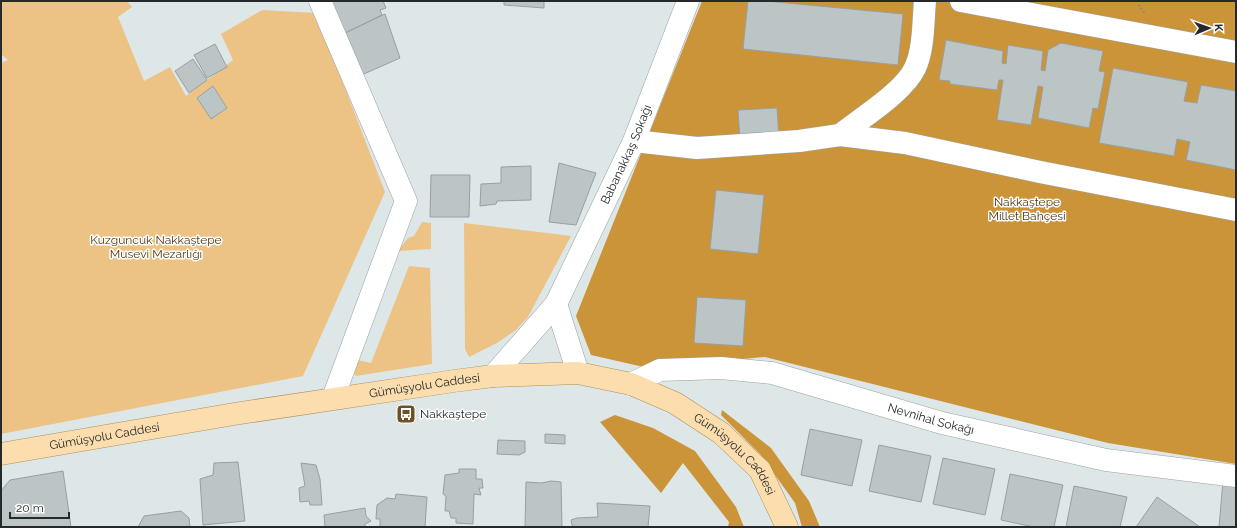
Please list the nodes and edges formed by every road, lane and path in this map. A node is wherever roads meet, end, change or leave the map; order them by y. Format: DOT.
graph roads {
  1 [pos="688,1"];
  2 [pos="925,1"];
  3 [pos="961,1"];
  4 [pos="321,4"];
  5 [pos="1236,52"];
  6 [pos="840,135"];
  7 [pos="634,141"];
  8 [pos="1236,210"];
  9 [pos="556,304"];
  10 [pos="578,373"];
  11 [pos="493,376"];
  12 [pos="631,384"];
  13 [pos="333,398"];
  14 [pos="1,454"];
  15 [pos="1236,476"];
  16 [pos="787,527"];
  1 -- 7 [label="street, Babanakkaş Sokağı"];
  2 -- 6 [label="street"];
  3 -- 5 [label="street"];
  4 -- 13 [label="street"];
  6 -- 7 [label="street"];
  6 -- 8 [label="street"];
  7 -- 9 [label="street, Babanakkaş Sokağı"];
  9 -- 10 [label="street"];
  9 -- 11 [label="street, Babanakkaş Sokağı"];
  10 -- 11 [label="main road, Gümüşyolu Caddesi"];
  10 -- 12 [label="main road, Gümüşyolu Caddesi"];
  11 -- 13 [label="main road, Gümüşyolu Caddesi"];
  12 -- 15 [label="street, Nevnihal Sokağı"];
  12 -- 16 [label="main road, Gümüşyolu Caddesi"];
  13 -- 14 [label="main road, Gümüşyolu Caddesi"];
}
